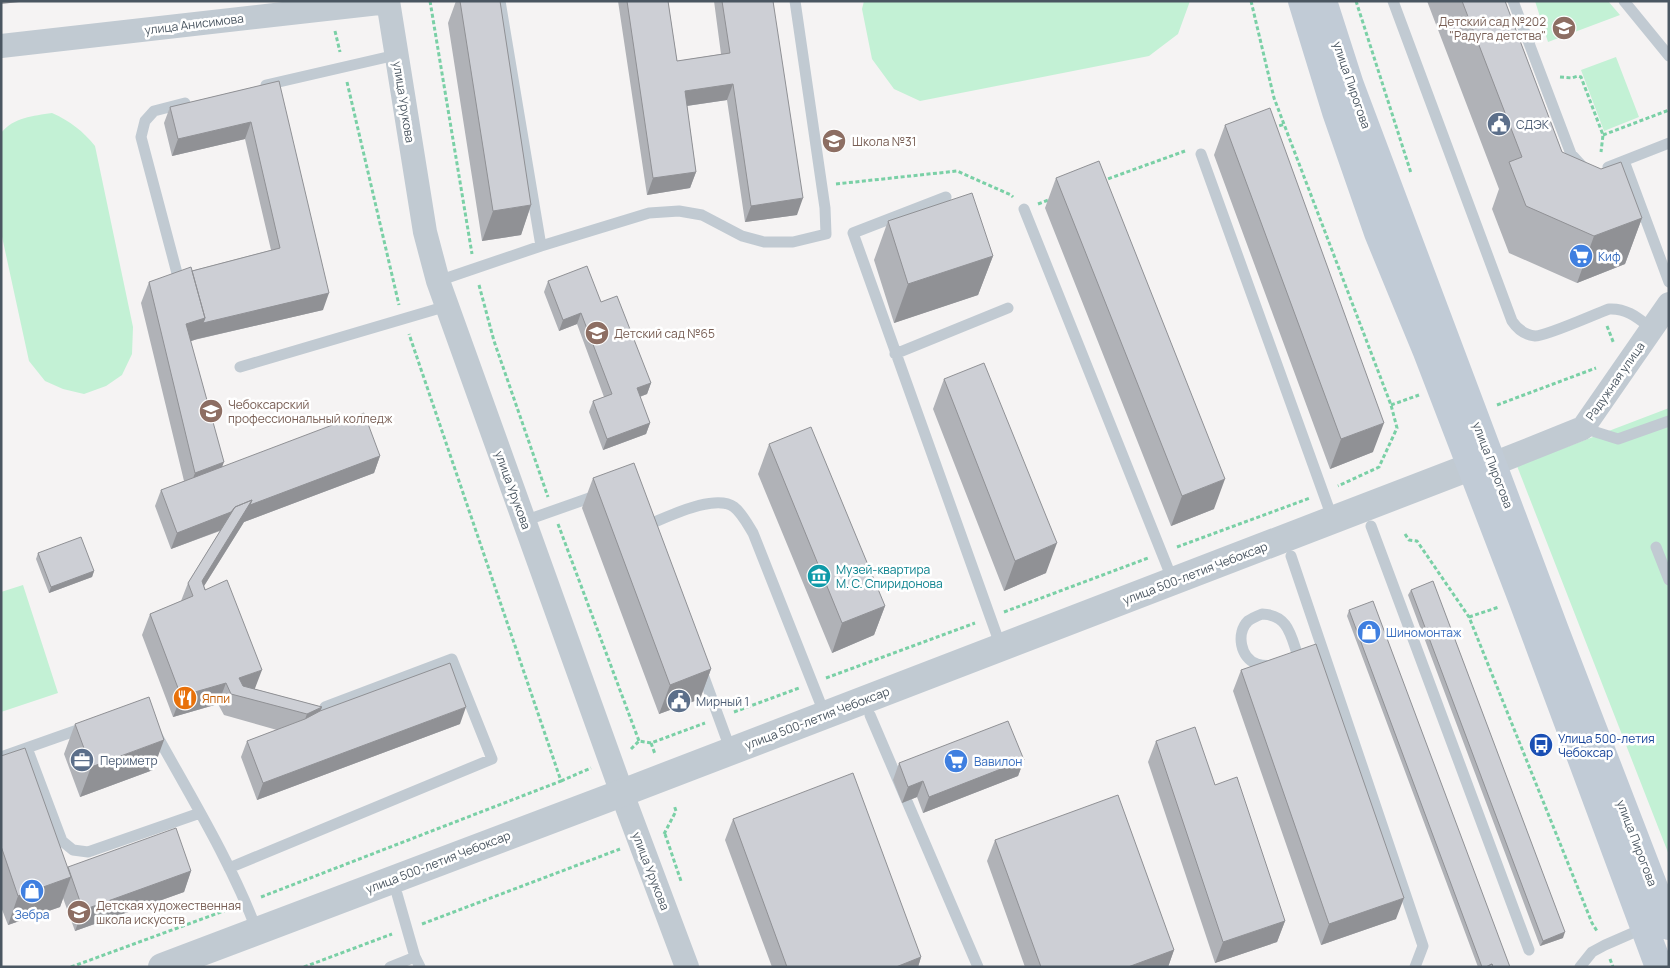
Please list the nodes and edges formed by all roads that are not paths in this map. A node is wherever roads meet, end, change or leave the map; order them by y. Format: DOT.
graph roads {
  1 [pos="500,1"];
  2 [pos="795,1"];
  3 [pos="1302,1"];
  4 [pos="1323,1"];
  5 [pos="1393,1"];
  6 [pos="1513,1"];
  7 [pos="1624,1"];
  8 [pos="388,2"];
  9 [pos="1,46"];
  10 [pos="396,55"];
  11 [pos="1669,56"];
  12 [pos="258,87"];
  13 [pos="201,100"];
  14 [pos="1669,143"];
  15 [pos="1201,154"];
  16 [pos="1624,161"];
  17 [pos="946,197"];
  18 [pos="1024,209"];
  19 [pos="541,246"];
  20 [pos="178,277"];
  21 [pos="438,281"];
  22 [pos="1669,282"];
  23 [pos="1669,304"];
  24 [pos="447,306"];
  25 [pos="1008,308"];
  26 [pos="1652,328"];
  27 [pos="895,354"];
  28 [pos="240,367"];
  29 [pos="1669,421"];
  30 [pos="1583,428"];
  31 [pos="1480,472"];
  32 [pos="612,490"];
  33 [pos="1333,520"];
  34 [pos="524,521"];
  35 [pos="647,525"];
  36 [pos="1372,526"];
  37 [pos="1288,547"];
  38 [pos="1656,547"];
  39 [pos="1669,580"];
  40 [pos="1177,590"];
  41 [pos="1004,655"];
  42 [pos="1311,655"];
  43 [pos="699,662"];
  44 [pos="325,707"];
  45 [pos="866,708"];
  46 [pos="149,722"];
  47 [pos="828,722"];
  48 [pos="97,723"];
  49 [pos="27,748"];
  50 [pos="731,751"];
  51 [pos="1,757"];
  52 [pos="624,800"];
  53 [pos="200,813"];
  54 [pos="229,868"];
  55 [pos="394,887"];
  56 [pos="1660,924"];
  57 [pos="260,938"];
  58 [pos="1529,950"];
  59 [pos="418,962"];
  60 [pos="162,967"];
  61 [pos="207,967"];
  62 [pos="390,967"];
  63 [pos="687,967"];
  64 [pos="978,967"];
  65 [pos="1415,967"];
  66 [pos="1580,967"];
  67 [pos="1659,967"];
  1 -- 19 [label="lane"];
  2 -- 19 [label="lane"];
  3 -- 31 [label="main road, улица Пирогова"];
  4 -- 31 [label="main road, улица Пирогова"];
  5 -- 26 [label="lane"];
  6 -- 16 [label="lane"];
  7 -- 11 [label="lane"];
  8 -- 9 [label="street, улица Анисимова"];
  8 -- 10 [label="street, улица Урукова"];
  10 -- 12 [label="lane"];
  10 -- 21 [label="street, улица Урукова"];
  13 -- 20 [label="lane"];
  14 -- 16 [label="lane"];
  15 -- 33 [label="lane"];
  16 -- 22 [label="lane"];
  17 -- 27 [label="lane"];
  18 -- 40 [label="lane"];
  19 -- 21 [label="lane"];
  21 -- 24 [label="street, улица Урукова"];
  23 -- 26 [label="street, Радужная улица"];
  24 -- 28 [label="lane"];
  24 -- 34 [label="street, улица Урукова"];
  25 -- 27 [label="lane"];
  26 -- 30 [label="street, Радужная улица"];
  27 -- 41 [label="lane"];
  29 -- 30 [label="lane"];
  30 -- 31 [label="street, Радужная улица"];
  31 -- 33 [label="street, улица 500-летия Чебоксар"];
  31 -- 36 [label="street, улица 500-летия Чебоксар"];
  31 -- 56 [label="main road, улица Пирогова"];
  32 -- 34 [label="lane"];
  33 -- 37 [label="street, улица 500-летия Чебоксар"];
  34 -- 52 [label="street, улица Урукова"];
  35 -- 47 [label="lane"];
  36 -- 37 [label="street, улица 500-летия Чебоксар"];
  36 -- 58 [label="lane"];
  37 -- 40 [label="street, улица 500-летия Чебоксар"];
  37 -- 42 [label="lane"];
  38 -- 39 [label="lane"];
  40 -- 41 [label="street, улица 500-летия Чебоксар"];
  41 -- 45 [label="street, улица 500-летия Чебоксар"];
  42 -- 42 [label="lane"];
  42 -- 65 [label="lane"];
  43 -- 50 [label="lane"];
  44 -- 54 [label="lane"];
  45 -- 47 [label="street, улица 500-летия Чебоксар"];
  45 -- 64 [label="lane"];
  46 -- 53 [label="lane"];
  47 -- 50 [label="street, улица 500-летия Чебоксар"];
  47 -- 52 [label="street, улица 500-летия Чебоксар"];
  48 -- 49 [label="lane"];
  49 -- 51 [label="lane"];
  49 -- 53 [label="lane"];
  50 -- 52 [label="street, улица 500-летия Чебоксар"];
  52 -- 55 [label="street, улица 500-летия Чебоксар"];
  52 -- 63 [label="street, улица Урукова"];
  53 -- 54 [label="lane"];
  54 -- 57 [label="lane"];
  55 -- 57 [label="street, улица 500-летия Чебоксар"];
  55 -- 59 [label="lane"];
  56 -- 66 [label="lane"];
  56 -- 67 [label="main road, улица Пирогова"];
  57 -- 60 [label="street, улица 500-летия Чебоксар"];
  57 -- 61 [label="street, улица 500-летия Чебоксар"];
  59 -- 62 [label="lane"];
}
